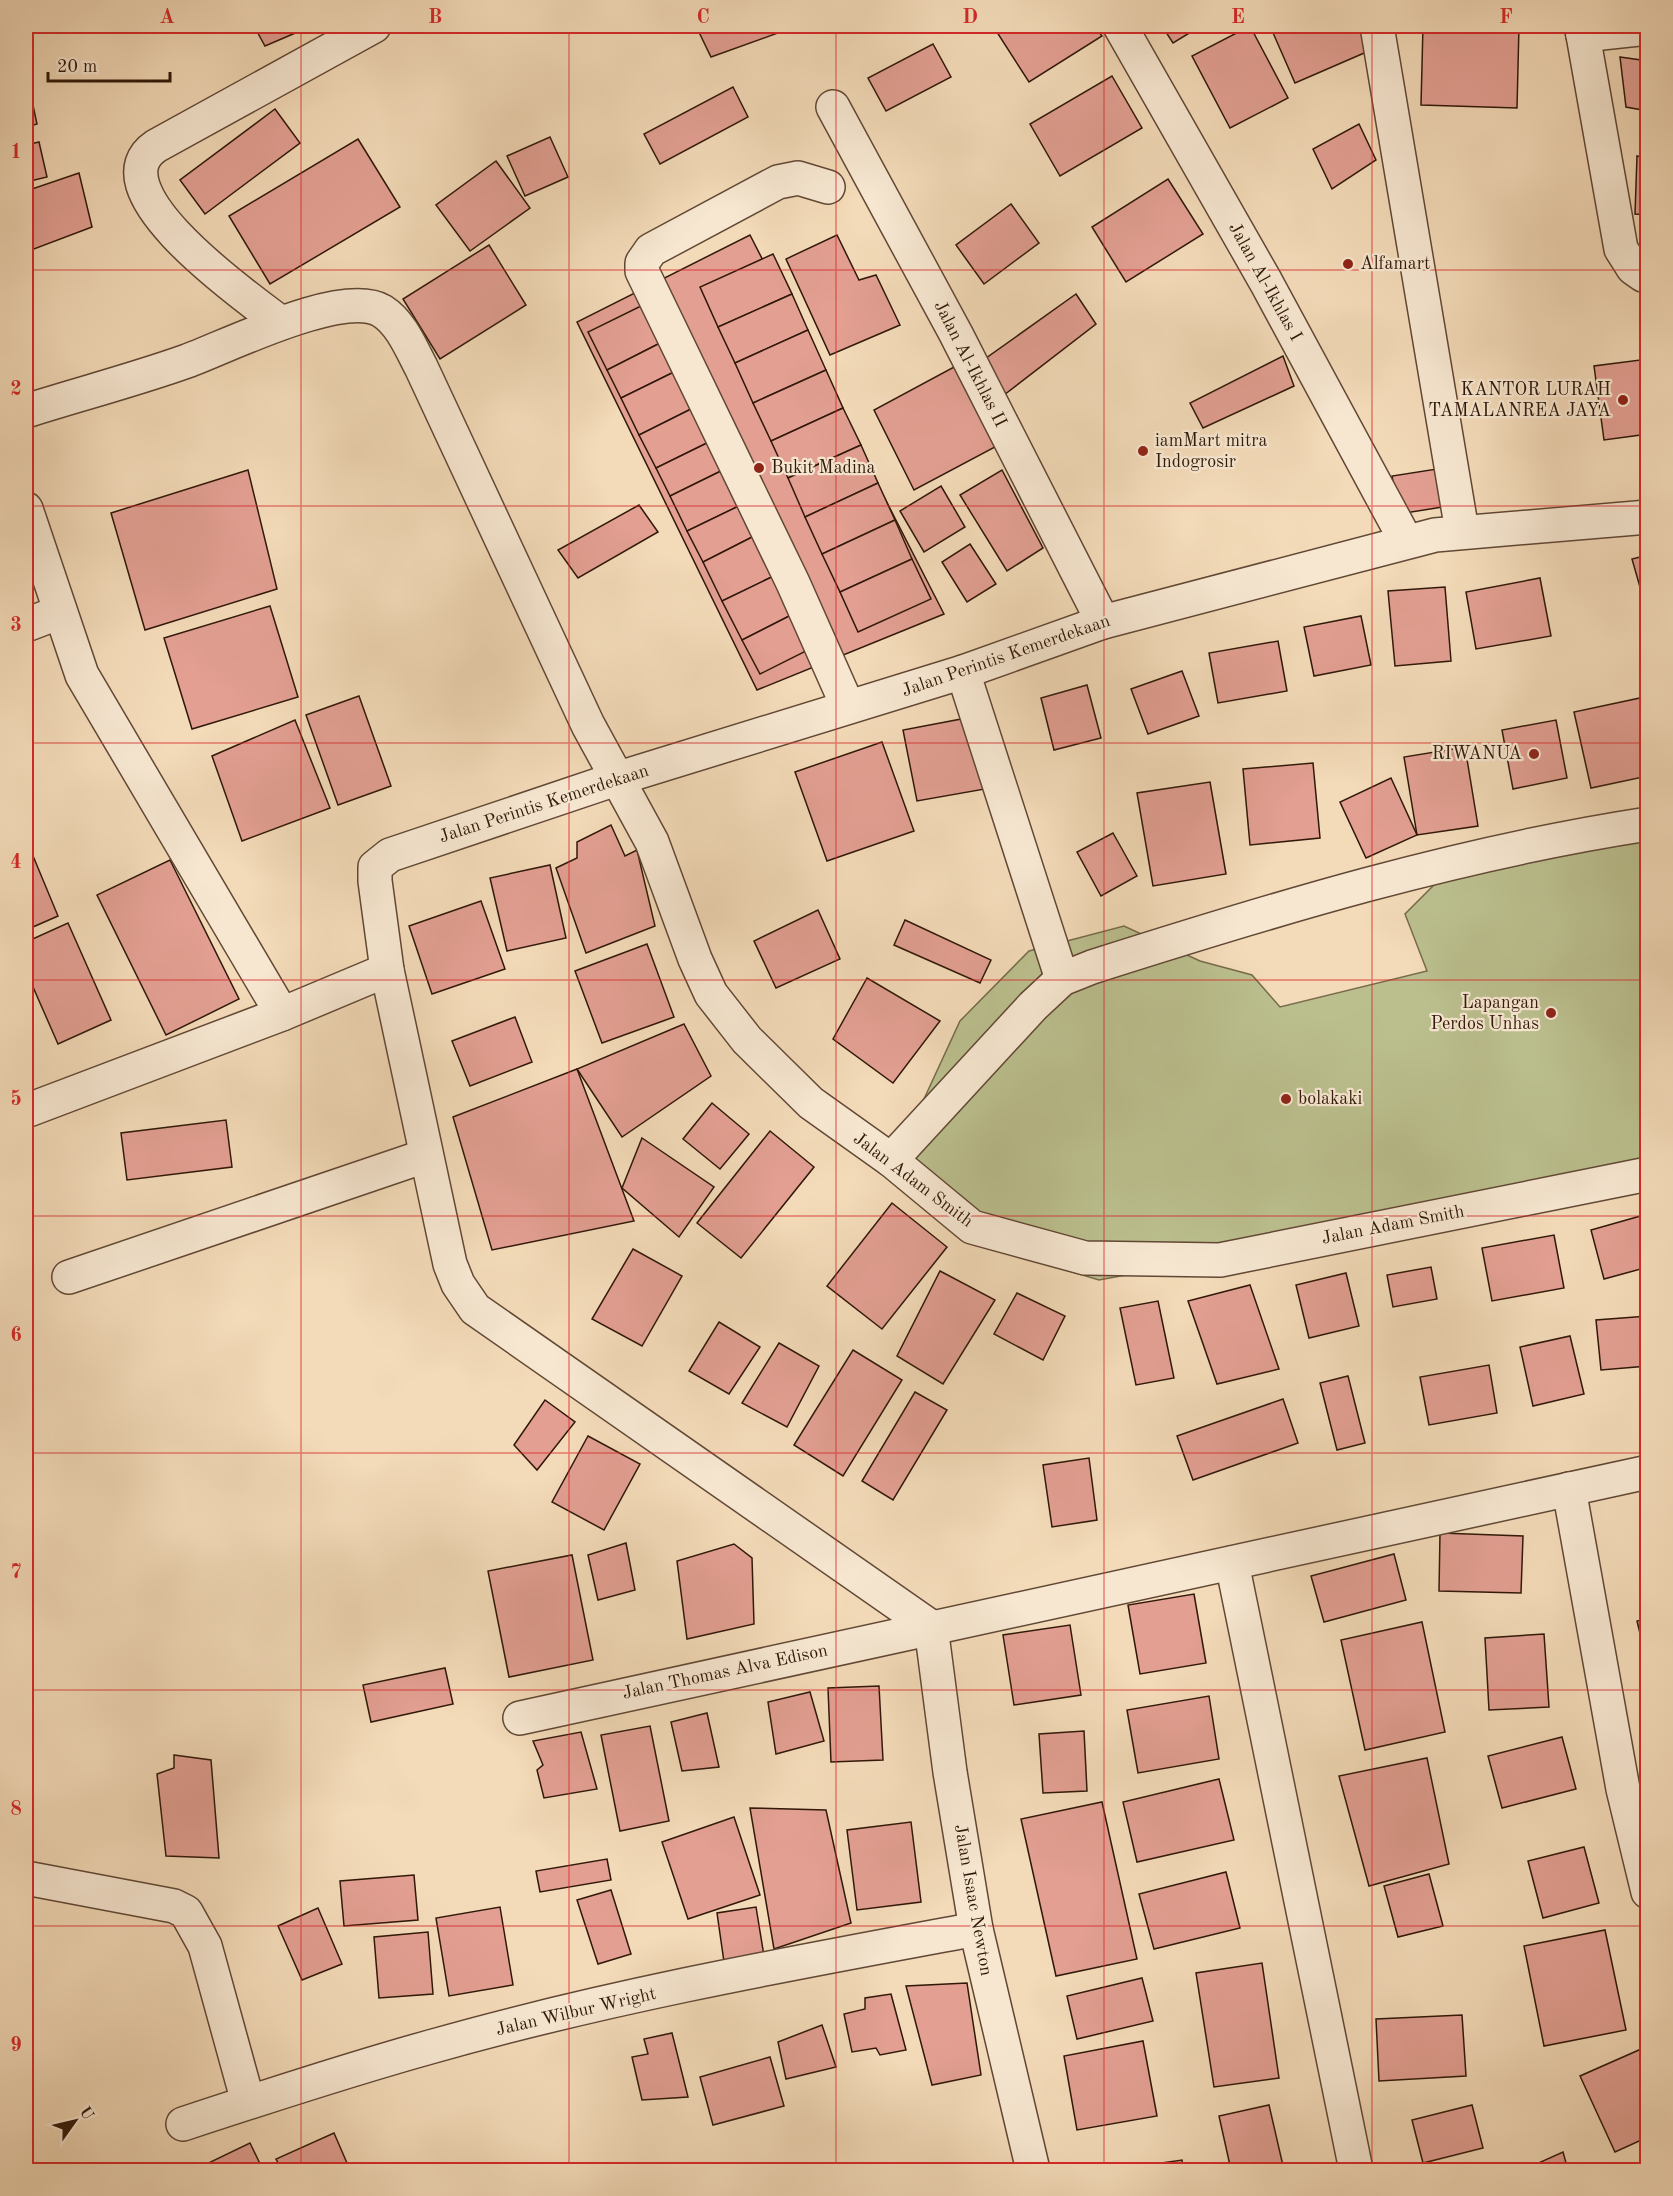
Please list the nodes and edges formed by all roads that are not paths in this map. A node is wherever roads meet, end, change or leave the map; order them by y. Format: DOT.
graph roads {
  1 [pos="374,26"];
  2 [pos="1120,26"];
  3 [pos="1377,26"];
  4 [pos="1647,28"];
  5 [pos="1582,30"];
  6 [pos="833,107"];
  7 [pos="828,187"];
  8 [pos="1647,275"];
  9 [pos="281,323"];
  10 [pos="26,411"];
  11 [pos="26,510"];
  12 [pos="1647,517"];
  13 [pos="1462,531"];
  14 [pos="1406,541"];
  15 [pos="60,612"];
  16 [pos="1102,622"];
  17 [pos="26,626"];
  18 [pos="963,672"];
  19 [pos="848,707"];
  20 [pos="616,779"];
  21 [pos="1647,824"];
  22 [pos="387,970"];
  23 [pos="1062,979"];
  24 [pos="282,1014"];
  25 [pos="26,1111"];
  26 [pos="426,1156"];
  27 [pos="891,1160"];
  28 [pos="1647,1174"];
  29 [pos="69,1277"];
  30 [pos="1647,1472"];
  31 [pos="1569,1489"];
  32 [pos="1232,1563"];
  33 [pos="931,1627"];
  34 [pos="520,1718"];
  35 [pos="26,1878"];
  36 [pos="1647,1892"];
  37 [pos="976,1929"];
  38 [pos="248,2102"];
  39 [pos="183,2124"];
  40 [pos="1033,2170"];
  41 [pos="1356,2170"];
  1 -- 9 [label="street"];
  2 -- 14 [label="street, Jalan Al-Ikhlas I"];
  3 -- 13 [label="street"];
  4 -- 5 [label="street"];
  5 -- 8 [label="street"];
  6 -- 16 [label="street, Jalan Al-Ikhlas II"];
  7 -- 19 [label="street"];
  9 -- 10 [label="street, Jalan Adam Smith"];
  9 -- 20 [label="street, Jalan Adam Smith"];
  11 -- 15 [label="street"];
  12 -- 13 [label="street, Jalan Perintis Kemerdekaan"];
  13 -- 14 [label="street, Jalan Perintis Kemerdekaan"];
  14 -- 16 [label="street, Jalan Perintis Kemerdekaan"];
  15 -- 17 [label="street"];
  15 -- 24 [label="street"];
  16 -- 18 [label="street, Jalan Perintis Kemerdekaan"];
  18 -- 19 [label="street, Jalan Perintis Kemerdekaan"];
  18 -- 23 [label="street"];
  19 -- 20 [label="street, Jalan Perintis Kemerdekaan"];
  20 -- 22 [label="street, Jalan Perintis Kemerdekaan"];
  20 -- 27 [label="street, Jalan Adam Smith"];
  21 -- 23 [label="street"];
  22 -- 24 [label="street"];
  22 -- 26 [label="street"];
  23 -- 27 [label="street"];
  24 -- 25 [label="street"];
  26 -- 29 [label="street"];
  26 -- 33 [label="street"];
  27 -- 28 [label="street, Jalan Adam Smith"];
  30 -- 31 [label="street, Jalan Thomas Alva Edison"];
  31 -- 32 [label="street, Jalan Thomas Alva Edison"];
  31 -- 36 [label="street"];
  32 -- 33 [label="street, Jalan Thomas Alva Edison"];
  32 -- 41 [label="street"];
  33 -- 34 [label="street, Jalan Thomas Alva Edison"];
  33 -- 37 [label="street, Jalan Isaac Newton"];
  35 -- 38 [label="street"];
  37 -- 38 [label="street, Jalan Wilbur Wright"];
  37 -- 40 [label="street, Jalan Isaac Newton"];
  38 -- 39 [label="street, Jalan Wilbur Wright"];
}
